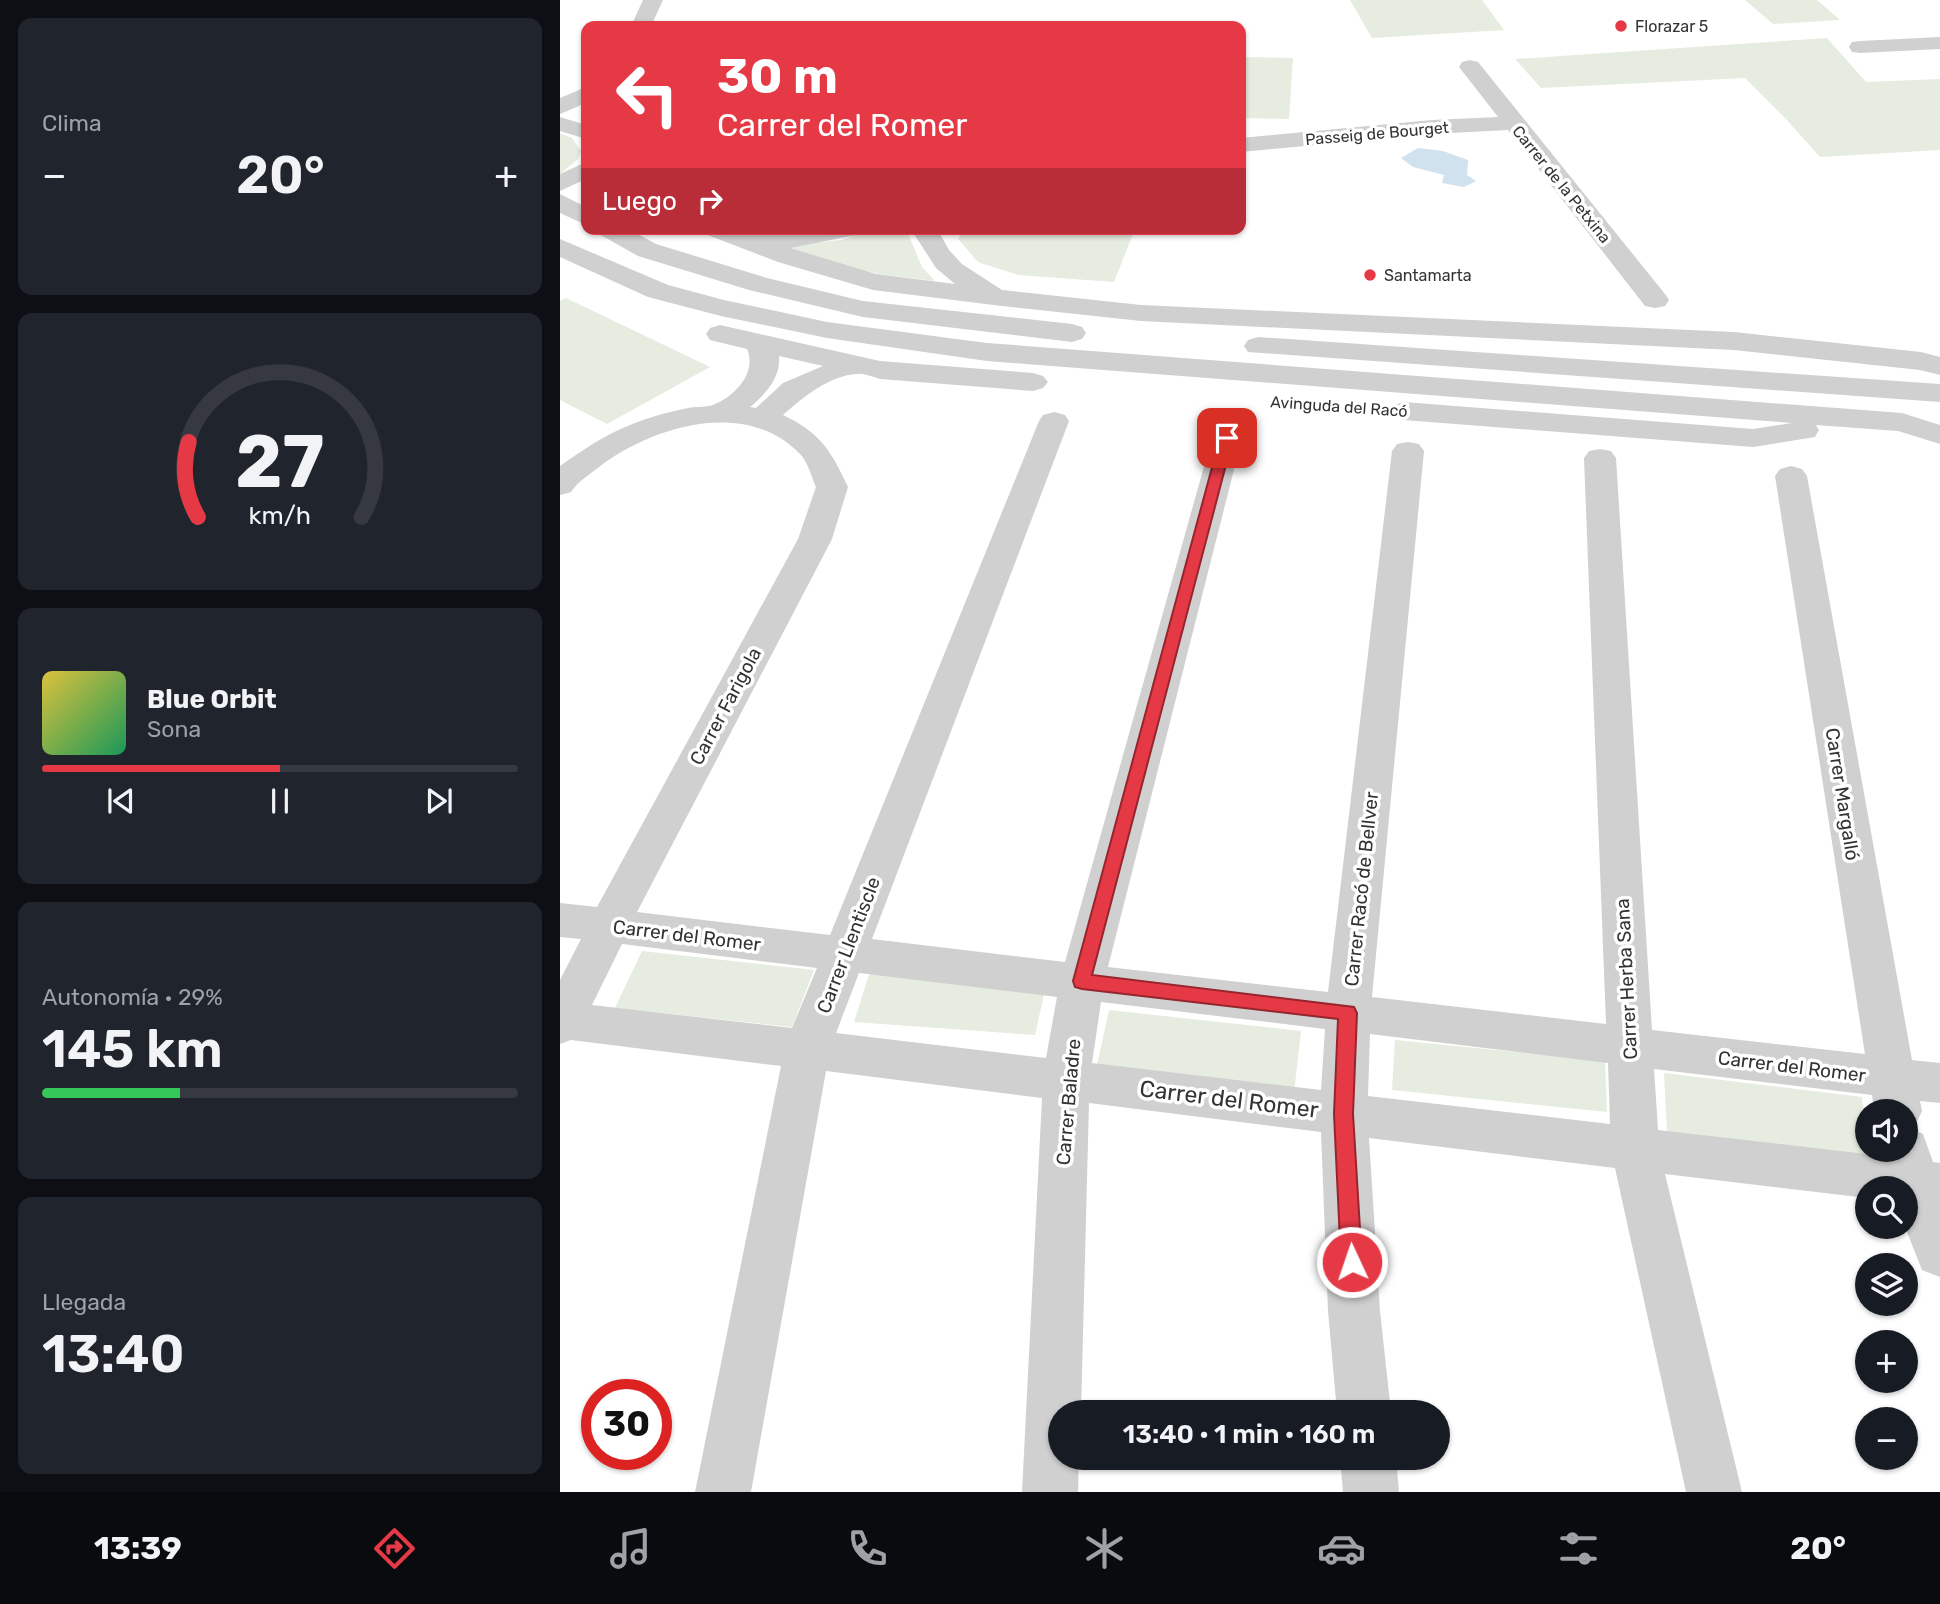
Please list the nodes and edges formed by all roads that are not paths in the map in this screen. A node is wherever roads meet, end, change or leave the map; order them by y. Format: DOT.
graph roads {
  1 [pos="653,0"];
  2 [pos="643,21"];
  3 [pos="1940,43"];
  4 [pos="1860,47"];
  5 [pos="1470,67"];
  6 [pos="581,96"];
  7 [pos="560,107"];
  8 [pos="1513,123"];
  9 [pos="560,124"];
  10 [pos="581,130"];
  11 [pos="1246,145"];
  12 [pos="581,172"];
  13 [pos="560,184"];
  14 [pos="560,202"];
  15 [pos="581,214"];
  16 [pos="619,235"];
  17 [pos="729,235"];
  18 [pos="820,235"];
  19 [pos="928,235"];
  20 [pos="741,240"];
  21 [pos="560,247"];
  22 [pos="658,291"];
  23 [pos="1002,298"];
  24 [pos="1656,300"];
  25 [pos="1599,332"];
  26 [pos="1734,341"];
  27 [pos="759,343"];
  28 [pos="1934,363"];
  29 [pos="855,365"];
  30 [pos="1940,393"];
  31 [pos="746,415"];
  32 [pos="1869,419"];
  33 [pos="1054,421"];
  34 [pos="1940,435"];
  35 [pos="1227,438"];
  36 [pos="1408,450"];
  37 [pos="1600,458"];
  38 [pos="1791,476"];
  39 [pos="560,485"];
  40 [pos="560,920"];
  41 [pos="608,926"];
  42 [pos="844,954"];
  43 [pos="1082,981"];
  44 [pos="1348,1013"];
  45 [pos="561,1021"];
  46 [pos="1629,1046"];
  47 [pos="807,1049"];
  48 [pos="1066,1079"];
  49 [pos="1940,1083"];
  50 [pos="1894,1094"];
  51 [pos="1343,1114"];
  52 [pos="1635,1148"];
  53 [pos="1920,1172"];
  54 [pos="1940,1253"];
  55 [pos="1363,1400"];
  56 [pos="1369,1470"];
  57 [pos="723,1492"];
  58 [pos="1050,1492"];
  59 [pos="1371,1492"];
  60 [pos="1714,1492"];
  1 -- 2 [label="street"];
  3 -- 4 [label="street"];
  5 -- 8 [label="street, Carrer de la Petxina"];
  6 -- 7 [label="street"];
  8 -- 11 [label="street, Passeig de Bourget"];
  8 -- 24 [label="street, Carrer de la Petxina"];
  9 -- 10 [label="street"];
  12 -- 13 [label="street"];
  14 -- 15 [label="street"];
  16 -- 30 [label="street"];
  17 -- 20 [label="street"];
  18 -- 20 [label="street"];
  19 -- 23 [label="street"];
  20 -- 23 [label="street"];
  21 -- 22 [label="street"];
  22 -- 27 [label="street, Avinguda del Racó"];
  22 -- 32 [label="street"];
  23 -- 25 [label="street"];
  24 -- 25 [label="street"];
  24 -- 26 [label="street, Carrer de la Petxina"];
  25 -- 26 [label="street"];
  26 -- 28 [label="street"];
  27 -- 29 [label="street, Avinguda del Racó"];
  27 -- 31 [label="street"];
  29 -- 31 [label="street"];
  29 -- 32 [label="street, Avinguda del Racó"];
  31 -- 39 [label="street"];
  31 -- 41 [label="street, Carrer Farigola"];
  32 -- 34 [label="street"];
  33 -- 42 [label="street, Carrer Llentiscle"];
  35 -- 43 [label="street, Carrer Baladre"];
  36 -- 44 [label="street, Carrer Racó de Bellver"];
  37 -- 46 [label="street, Carrer Herba Sana"];
  38 -- 50 [label="street, Carrer Margalló"];
  40 -- 41 [label="street, Carrer del Romer"];
  41 -- 42 [label="street, Carrer del Romer"];
  41 -- 45 [label="street, Carrer Farigola"];
  42 -- 43 [label="street, Carrer del Romer"];
  42 -- 47 [label="street, Carrer Llentiscle"];
  43 -- 44 [label="street, Carrer del Romer"];
  43 -- 48 [label="street, Carrer Baladre"];
  44 -- 46 [label="street, Carrer del Romer"];
  44 -- 51 [label="street, Carrer Racó de Bellver"];
  45 -- 47 [label="street, Carrer del Romer"];
  46 -- 50 [label="street, Carrer del Romer"];
  46 -- 52 [label="street, Carrer Herba Sana"];
  47 -- 48 [label="street, Carrer del Romer"];
  47 -- 57 [label="street, Carrer Llentiscle"];
  48 -- 51 [label="street, Carrer del Romer"];
  48 -- 58 [label="street, Carrer Baladre"];
  49 -- 50 [label="street, Carrer del Romer"];
  51 -- 52 [label="street, Carrer del Romer"];
  51 -- 55 [label="street, Carrer Racó de Bellver"];
  52 -- 53 [label="street, Carrer del Romer"];
  52 -- 60 [label="street, Carrer Herba Sana"];
  53 -- 54 [label="street"];
  56 -- 59 [label="street"];
}
